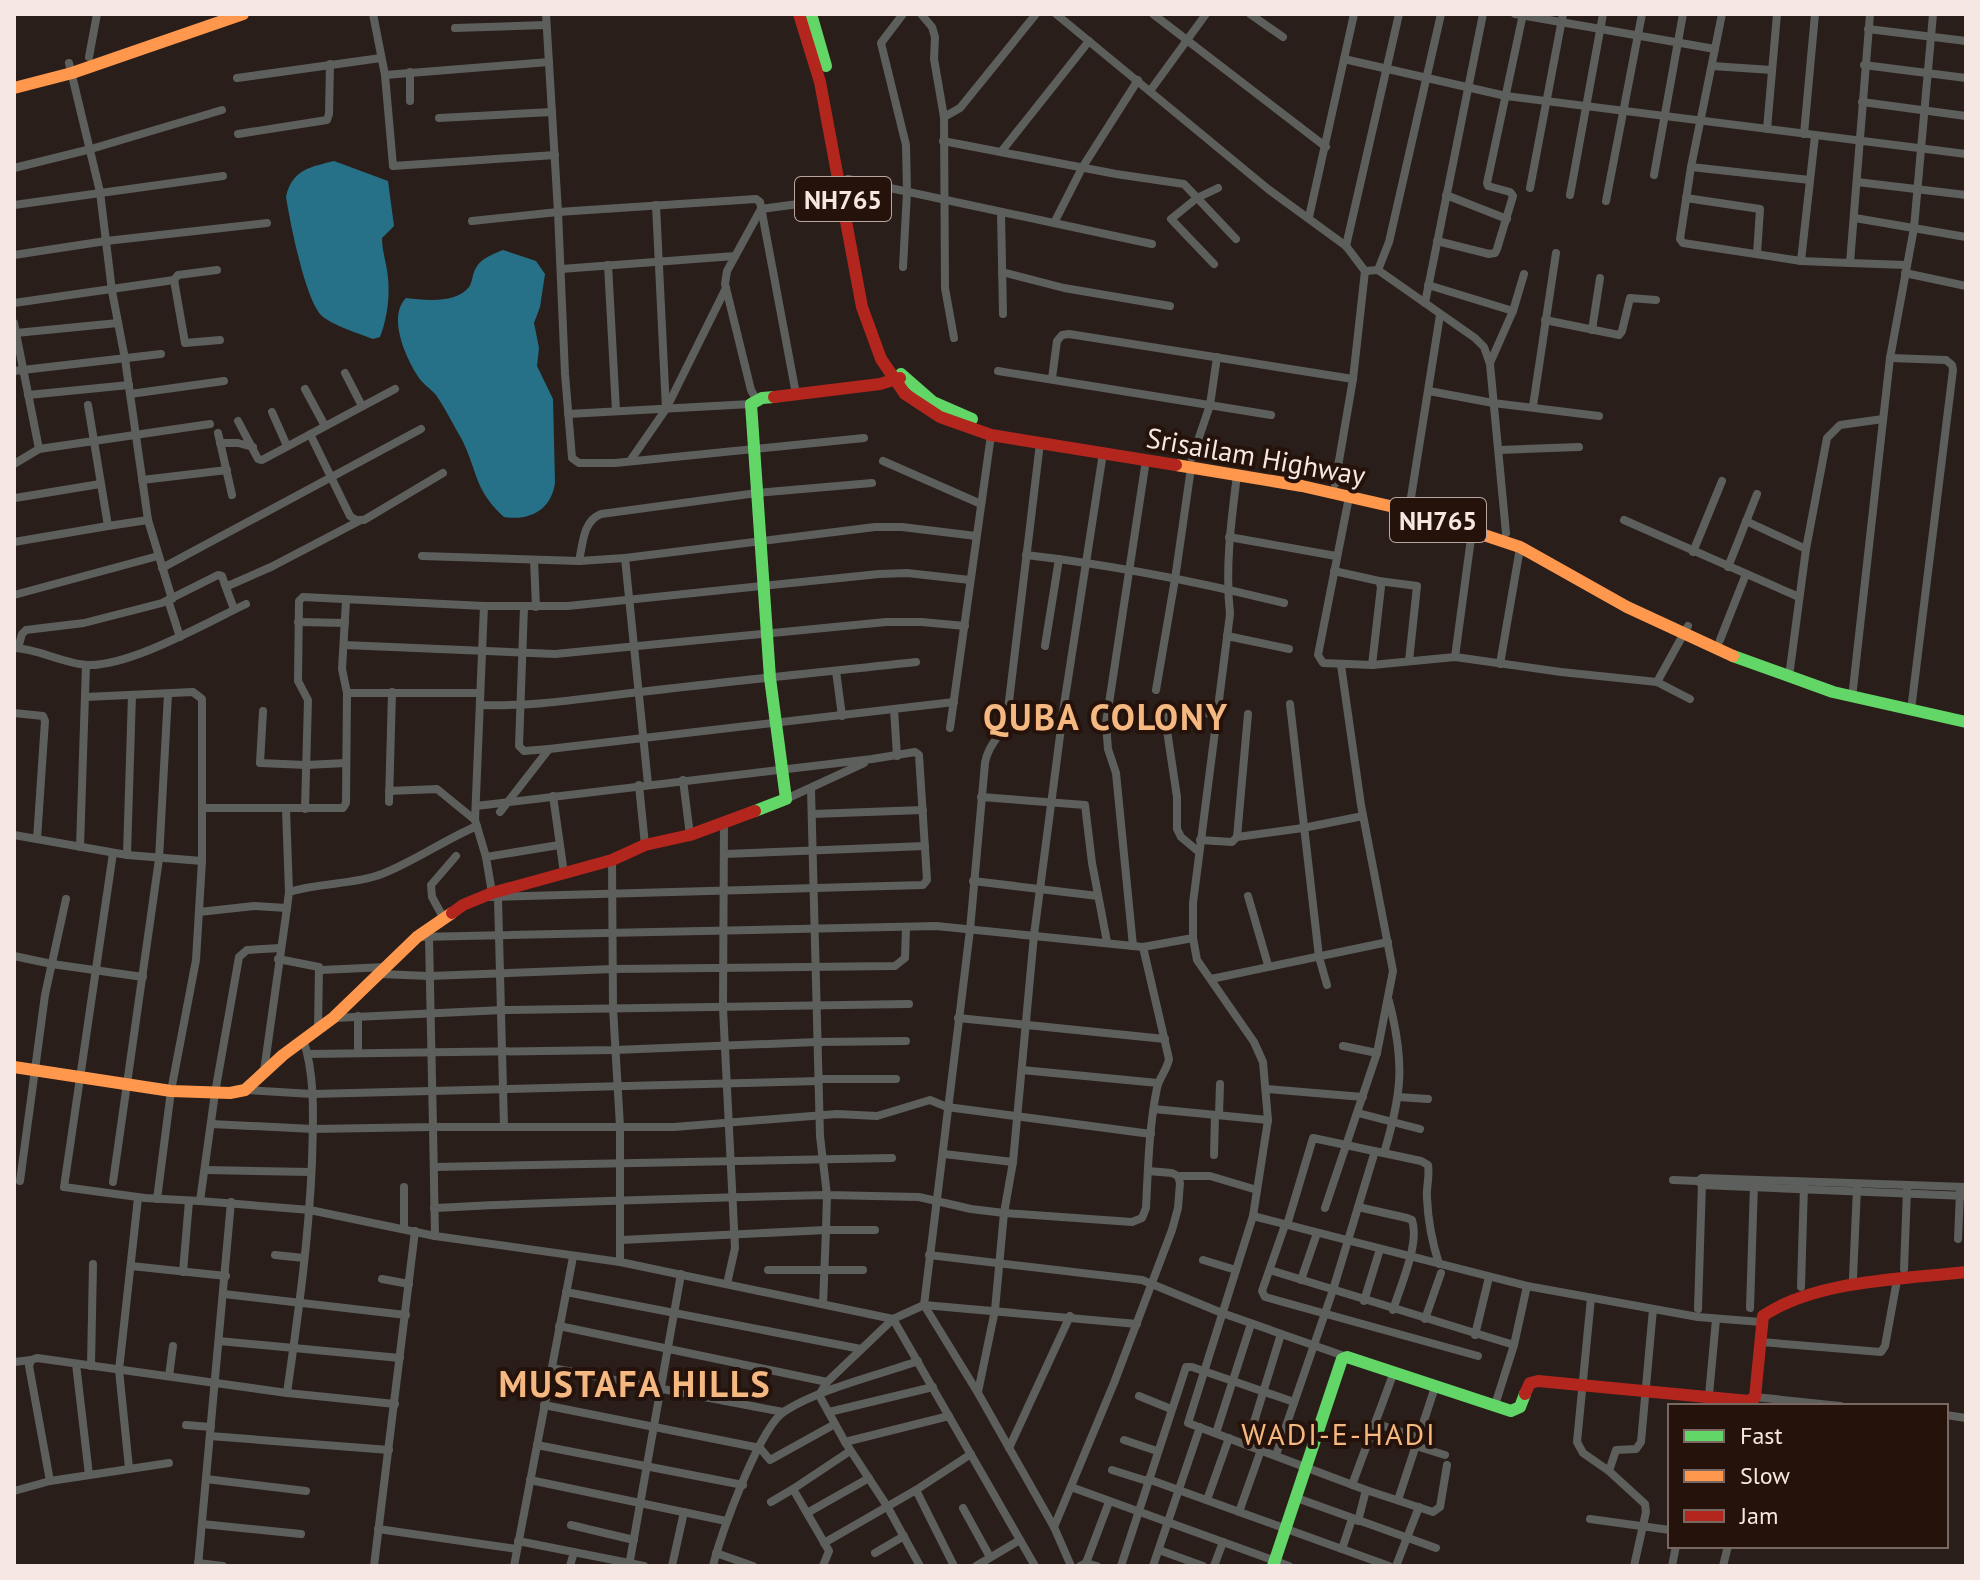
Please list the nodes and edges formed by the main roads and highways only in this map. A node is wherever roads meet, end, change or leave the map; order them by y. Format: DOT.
graph roads {
  1 [pos="213,14"];
  2 [pos="243,14"];
  3 [pos="799,14"];
  4 [pos="811,14"];
  5 [pos="71,68"];
  6 [pos="14,77"];
  7 [pos="14,88"];
  8 [pos="898,378"];
  9 [pos="1192,463"];
  10 [pos="1410,506"];
  11 [pos="1686,630"];
  12 [pos="1966,713"];
  13 [pos="1966,722"];
  14 [pos="14,1067"];
  15 [pos="1966,1272"];
  16 [pos="1755,1401"];
  17 [pos="1709,1402"];
  18 [pos="1274,1564"];
  1 -- 5 [label="main road"];
  2 -- 5 [label="main road"];
  3 -- 8 [label="main road, Srisailam Highway / NH765"];
  4 -- 8 [label="main road, Srisailam Highway / NH765"];
  5 -- 6 [label="main road"];
  5 -- 7 [label="main road"];
  8 -- 9 [label="main road, Srisailam Highway / NH765"];
  8 -- 9 [label="main road, Srisailam Highway / NH765"];
  8 -- 14 [label="main road"];
  9 -- 10 [label="main road, Srisailam Highway / NH765"];
  9 -- 10 [label="main road, Srisailam Highway / NH765"];
  10 -- 11 [label="main road, Srisailam Highway / NH765"];
  10 -- 11 [label="main road, Srisailam Highway / NH765"];
  11 -- 12 [label="main road, Srisailam Highway / NH765"];
  11 -- 13 [label="main road, Srisailam Highway / NH765"];
  15 -- 16 [label="main road"];
  16 -- 17 [label="main road"];
  17 -- 18 [label="main road"];
}
